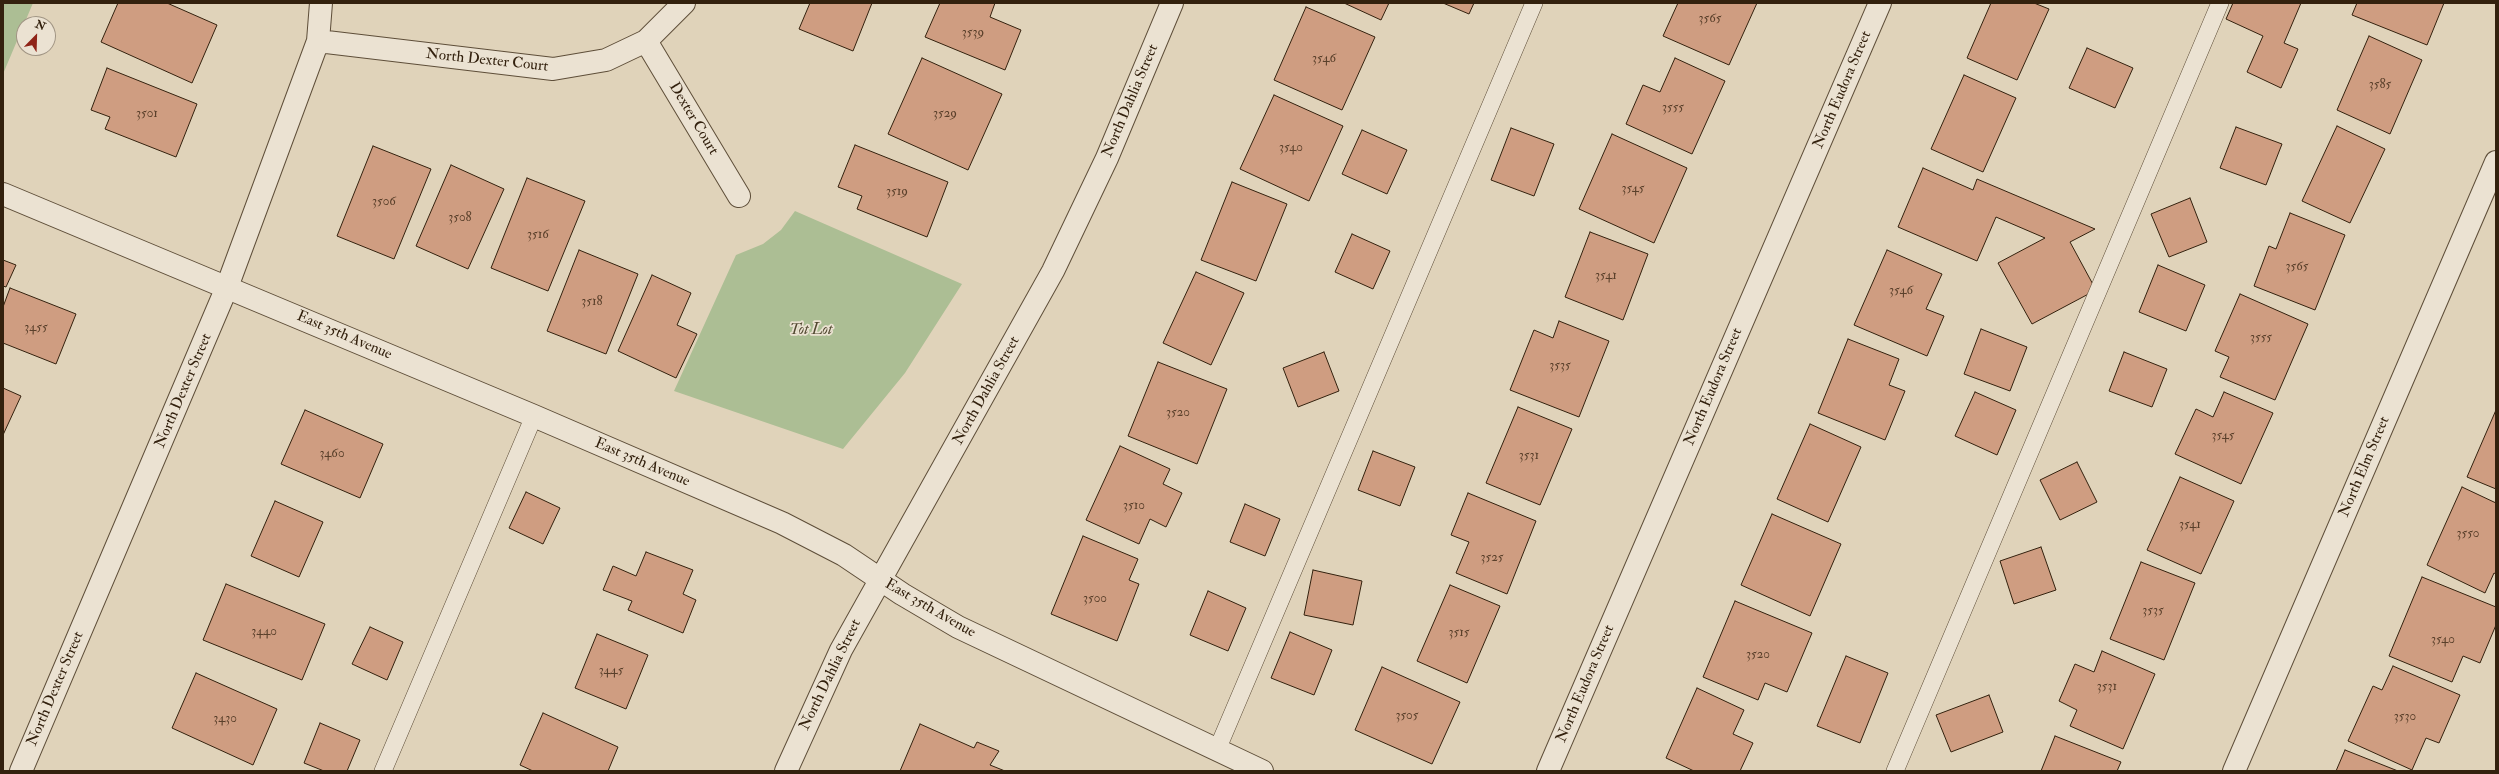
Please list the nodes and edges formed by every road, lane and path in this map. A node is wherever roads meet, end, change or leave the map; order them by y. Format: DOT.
graph roads {
  1 [pos="321,3"];
  2 [pos="684,3"];
  3 [pos="1172,3"];
  4 [pos="1534,3"];
  5 [pos="1880,3"];
  6 [pos="2220,3"];
  7 [pos="646,41"];
  8 [pos="318,42"];
  9 [pos="2496,162"];
  10 [pos="3,194"];
  11 [pos="739,196"];
  12 [pos="228,288"];
  13 [pos="534,416"];
  14 [pos="880,580"];
  15 [pos="1217,750"];
  16 [pos="21,771"];
  17 [pos="383,771"];
  18 [pos="786,771"];
  19 [pos="1262,771"];
  20 [pos="1548,771"];
  21 [pos="1895,771"];
  22 [pos="2234,771"];
  1 -- 8 [label="street, North Dexter Street"];
  2 -- 7 [label="street, North Dexter Court"];
  3 -- 14 [label="street, North Dahlia Street"];
  4 -- 15 [label="lane"];
  5 -- 20 [label="street, North Eudora Street"];
  6 -- 21 [label="lane"];
  7 -- 8 [label="street, North Dexter Court"];
  7 -- 11 [label="street, Dexter Court"];
  8 -- 12 [label="street, North Dexter Street"];
  9 -- 22 [label="street, North Elm Street"];
  10 -- 12 [label="street, East 35th Avenue"];
  12 -- 13 [label="street, East 35th Avenue"];
  12 -- 16 [label="street, North Dexter Street"];
  13 -- 14 [label="street, East 35th Avenue"];
  13 -- 17 [label="lane"];
  14 -- 15 [label="street, East 35th Avenue"];
  14 -- 18 [label="street, North Dahlia Street"];
  15 -- 19 [label="street, East 35th Avenue"];
}
